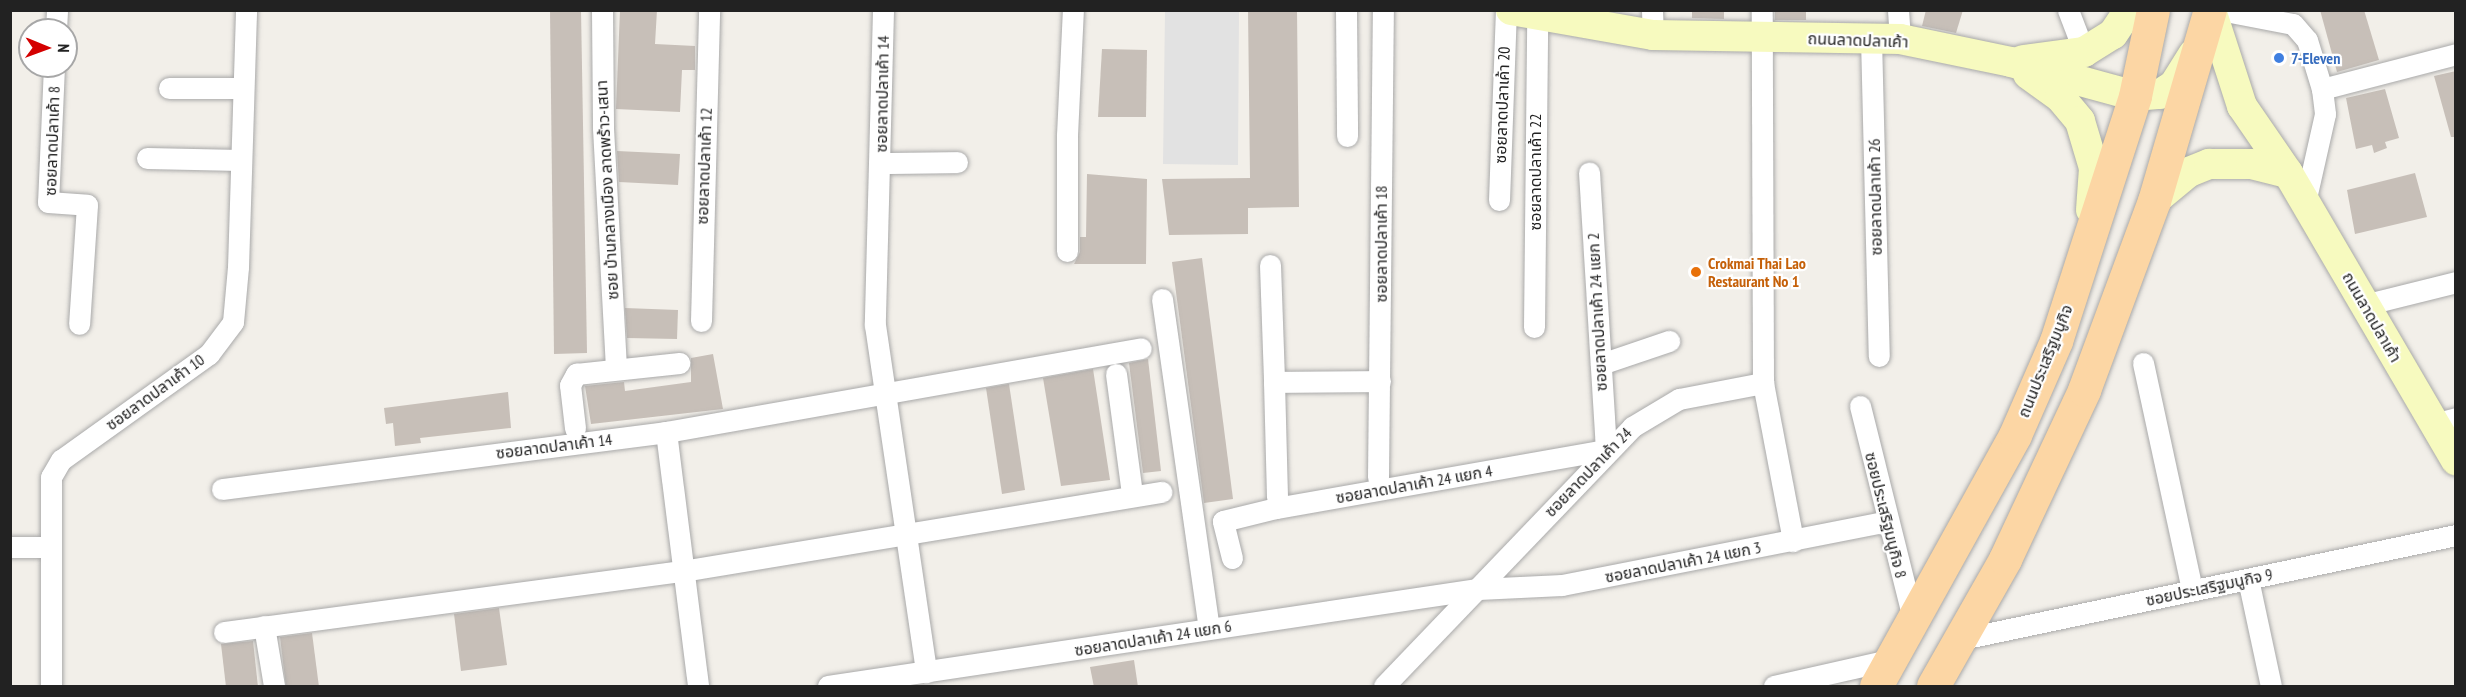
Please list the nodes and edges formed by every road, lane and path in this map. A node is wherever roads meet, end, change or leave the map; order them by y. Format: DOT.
graph roads {
  1 [pos="246,10"];
  2 [pos="602,10"];
  3 [pos="710,10"];
  4 [pos="884,10"];
  5 [pos="1073,10"];
  6 [pos="1346,10"];
  7 [pos="1383,10"];
  8 [pos="1506,10"];
  9 [pos="2068,10"];
  10 [pos="2129,10"];
  11 [pos="2153,10"];
  12 [pos="1537,14"];
  13 [pos="2211,16"];
  14 [pos="1653,23"];
  15 [pos="1761,25"];
  16 [pos="1890,29"];
  17 [pos="2084,52"];
  18 [pos="2456,54"];
  19 [pos="2011,62"];
  20 [pos="53,78"];
  21 [pos="169,88"];
  22 [pos="243,88"];
  23 [pos="2322,90"];
  24 [pos="2135,96"];
  25 [pos="1347,136"];
  26 [pos="147,158"];
  27 [pos="240,160"];
  28 [pos="957,162"];
  29 [pos="880,163"];
  30 [pos="1589,173"];
  31 [pos="2288,174"];
  32 [pos="1498,200"];
  33 [pos="2154,201"];
  34 [pos="2305,203"];
  35 [pos="2088,249"];
  36 [pos="1067,251"];
  37 [pos="1270,265"];
  38 [pos="2456,282"];
  39 [pos="1162,299"];
  40 [pos="2364,305"];
  41 [pos="701,321"];
  42 [pos="79,324"];
  43 [pos="1534,327"];
  44 [pos="1669,342"];
  45 [pos="1141,348"];
  46 [pos="1879,356"];
  47 [pos="679,363"];
  48 [pos="2144,363"];
  49 [pos="1600,364"];
  50 [pos="616,369"];
  51 [pos="1116,374"];
  52 [pos="1380,381"];
  53 [pos="1274,382"];
  54 [pos="1763,383"];
  55 [pos="885,394"];
  56 [pos="1860,406"];
  57 [pos="2445,421"];
  58 [pos="575,428"];
  59 [pos="666,432"];
  60 [pos="1606,450"];
  61 [pos="2456,461"];
  62 [pos="1378,477"];
  63 [pos="222,489"];
  64 [pos="1162,492"];
  65 [pos="1132,494"];
  66 [pos="1277,497"];
  67 [pos="1887,521"];
  68 [pos="905,532"];
  69 [pos="2456,535"];
  70 [pos="1793,541"];
  71 [pos="10,547"];
  72 [pos="49,547"];
  73 [pos="1232,558"];
  74 [pos="683,571"];
  75 [pos="2248,579"];
  76 [pos="1478,589"];
  77 [pos="2192,589"];
  78 [pos="1914,623"];
  79 [pos="264,626"];
  80 [pos="1209,629"];
  81 [pos="225,632"];
  82 [pos="1962,639"];
  83 [pos="1893,659"];
  84 [pos="926,672"];
  85 [pos="51,687"];
  86 [pos="273,687"];
  87 [pos="698,687"];
  88 [pos="828,687"];
  89 [pos="1384,687"];
  90 [pos="1774,687"];
  91 [pos="1876,687"];
  92 [pos="1932,687"];
  93 [pos="2271,687"];
  1 -- 22 [label="street, ซอยลาดปลาเค้า 10"];
  2 -- 50 [label="street, ซอย บ้านกลางเมือง ลาดพร้าว-เสนา"];
  3 -- 41 [label="street, ซอยลาดปลาเค้า 12"];
  4 -- 29 [label="street, ซอยลาดปลาเค้า 14"];
  5 -- 36 [label="street"];
  6 -- 25 [label="street"];
  7 -- 52 [label="street, ซอยลาดปลาเค้า 18"];
  8 -- 32 [label="street, ซอยลาดปลาเค้า 20"];
  9 -- 17 [label="street"];
  10 -- 17 [label="main road"];
  11 -- 24 [label="main road, ถนนประเสริฐมนูกิจ"];
  12 -- 14 [label="main road, ถนนลาดปลาเค้า"];
  12 -- 43 [label="street, ซอยลาดปลาเค้า 22"];
  13 -- 23 [label="street"];
  13 -- 24 [label="main road, ถนนลาดปลาเค้า"];
  13 -- 31 [label="main road, ถนนลาดปลาเค้า"];
  13 -- 33 [label="main road"];
  14 -- 15 [label="main road, ถนนลาดปลาเค้า"];
  15 -- 16 [label="main road, ถนนลาดปลาเค้า"];
  15 -- 54 [label="street"];
  16 -- 19 [label="main road, ถนนลาดปลาเค้า"];
  16 -- 46 [label="street, ซอยลาดปลาเค้า 26"];
  17 -- 19 [label="main road"];
  18 -- 23 [label="street"];
  19 -- 24 [label="main road, ถนนลาดปลาเค้า"];
  19 -- 35 [label="main road"];
  20 -- 42 [label="street, ซอยลาดปลาเค้า 8"];
  21 -- 22 [label="street"];
  22 -- 27 [label="street, ซอยลาดปลาเค้า 10"];
  23 -- 34 [label="street"];
  24 -- 35 [label="main road, ถนนประเสริฐมนูกิจ"];
  26 -- 27 [label="street"];
  27 -- 72 [label="street, ซอยลาดปลาเค้า 10"];
  28 -- 29 [label="street"];
  29 -- 55 [label="street, ซอยลาดปลาเค้า 14"];
  30 -- 49 [label="street, ซอยลาดปลาเค้า 24 แยก 2"];
  31 -- 33 [label="main road"];
  31 -- 34 [label="main road, ถนนลาดปลาเค้า"];
  33 -- 82 [label="main road"];
  34 -- 40 [label="main road, ถนนลาดปลาเค้า"];
  35 -- 78 [label="main road, ถนนประเสริฐมนูกิจ"];
  37 -- 53 [label="street"];
  38 -- 40 [label="street"];
  39 -- 80 [label="street"];
  40 -- 57 [label="main road, ถนนลาดปลาเค้า"];
  44 -- 49 [label="street"];
  45 -- 55 [label="street, ซอยลาดปลาเค้า 14"];
  47 -- 50 [label="street"];
  48 -- 77 [label="street"];
  49 -- 60 [label="street, ซอยลาดปลาเค้า 24 แยก 2"];
  50 -- 58 [label="street"];
  51 -- 65 [label="street"];
  52 -- 53 [label="street"];
  52 -- 62 [label="street, ซอยลาดปลาเค้า 18"];
  53 -- 66 [label="street"];
  54 -- 60 [label="street, ซอยลาดปลาเค้า 24"];
  54 -- 70 [label="street"];
  55 -- 59 [label="street, ซอยลาดปลาเค้า 14"];
  55 -- 68 [label="street, ซอยลาดปลาเค้า 14"];
  56 -- 67 [label="street, ซอยประเสริฐมนูกิจ 8"];
  57 -- 61 [label="main road, ถนนลาดปลาเค้า"];
  59 -- 63 [label="street, ซอยลาดปลาเค้า 14"];
  59 -- 74 [label="street"];
  60 -- 73 [label="street, ซอยลาดปลาเค้า 24 แยก 4"];
  60 -- 76 [label="street, ซอยลาดปลาเค้า 24"];
  64 -- 65 [label="street"];
  65 -- 68 [label="street"];
  67 -- 70 [label="street, ซอยลาดปลาเค้า 24 แยก 3"];
  67 -- 78 [label="street, ซอยประเสริฐมนูกิจ 8"];
  68 -- 74 [label="street"];
  68 -- 84 [label="street, ซอยลาดปลาเค้า 14"];
  69 -- 75 [label="street, ซอยประเสริฐมนูกิจ 9"];
  70 -- 76 [label="street, ซอยลาดปลาเค้า 24 แยก 3"];
  71 -- 72 [label="street"];
  72 -- 85 [label="street, ซอยลาดปลาเค้า 10"];
  74 -- 79 [label="street"];
  74 -- 87 [label="street"];
  75 -- 77 [label="street, ซอยประเสริฐมนูกิจ 9"];
  75 -- 93 [label="street"];
  76 -- 80 [label="street, ซอยลาดปลาเค้า 24 แยก 6"];
  76 -- 89 [label="street, ซอยลาดปลาเค้า 24"];
  77 -- 82 [label="street, ซอยประเสริฐมนูกิจ 9"];
  78 -- 83 [label="main road, ถนนประเสริฐมนูกิจ"];
  79 -- 81 [label="street"];
  79 -- 86 [label="street"];
  80 -- 84 [label="street, ซอยลาดปลาเค้า 24 แยก 6"];
  82 -- 92 [label="main road"];
  83 -- 90 [label="street"];
  83 -- 91 [label="main road, ถนนประเสริฐมนูกิจ"];
  84 -- 88 [label="street, ซอยลาดปลาเค้า 24 แยก 6"];
}
